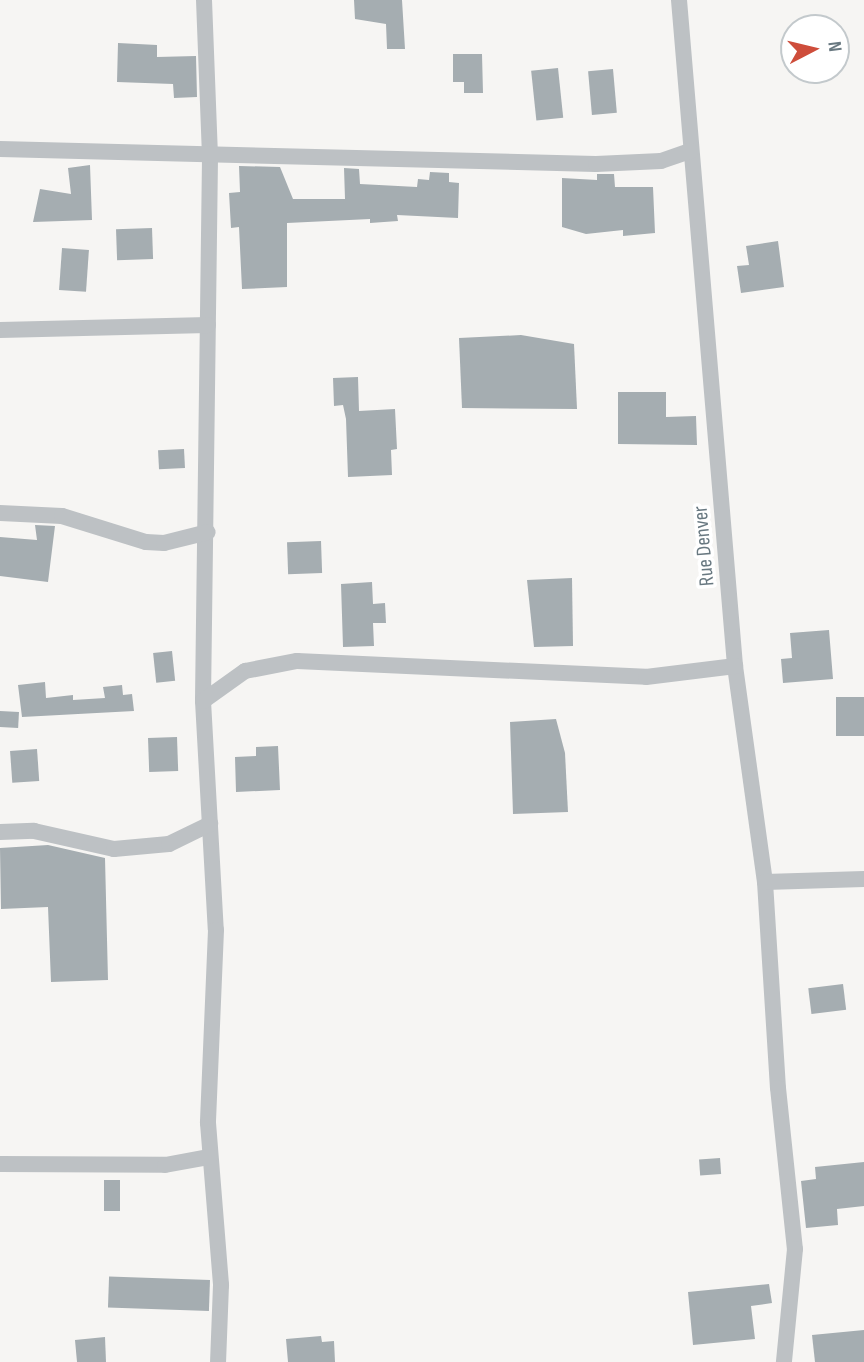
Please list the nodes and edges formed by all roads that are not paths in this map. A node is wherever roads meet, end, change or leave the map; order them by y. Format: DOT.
graph roads {
  1 [pos="204,0"];
  2 [pos="678,0"];
  3 [pos="0,149"];
  4 [pos="690,151"];
  5 [pos="210,158"];
  6 [pos="208,325"];
  7 [pos="0,330"];
  8 [pos="0,513"];
  9 [pos="208,532"];
  10 [pos="735,666"];
  11 [pos="203,701"];
  12 [pos="210,824"];
  13 [pos="0,832"];
  14 [pos="864,878"];
  15 [pos="765,881"];
  16 [pos="209,1157"];
  17 [pos="0,1164"];
  18 [pos="218,1362"];
  19 [pos="784,1362"];
  1 -- 5 [label="street"];
  2 -- 4 [label="street, Rue Denver"];
  3 -- 5 [label="street"];
  4 -- 5 [label="street"];
  4 -- 10 [label="street, Rue Denver"];
  5 -- 6 [label="street"];
  6 -- 7 [label="street"];
  6 -- 9 [label="street"];
  8 -- 9 [label="street"];
  9 -- 11 [label="street"];
  10 -- 11 [label="street"];
  10 -- 15 [label="street, Rue Denver"];
  11 -- 12 [label="street"];
  12 -- 13 [label="street"];
  12 -- 16 [label="street"];
  14 -- 15 [label="street"];
  15 -- 19 [label="street, Rue Denver"];
  16 -- 17 [label="street"];
  16 -- 18 [label="street"];
}
